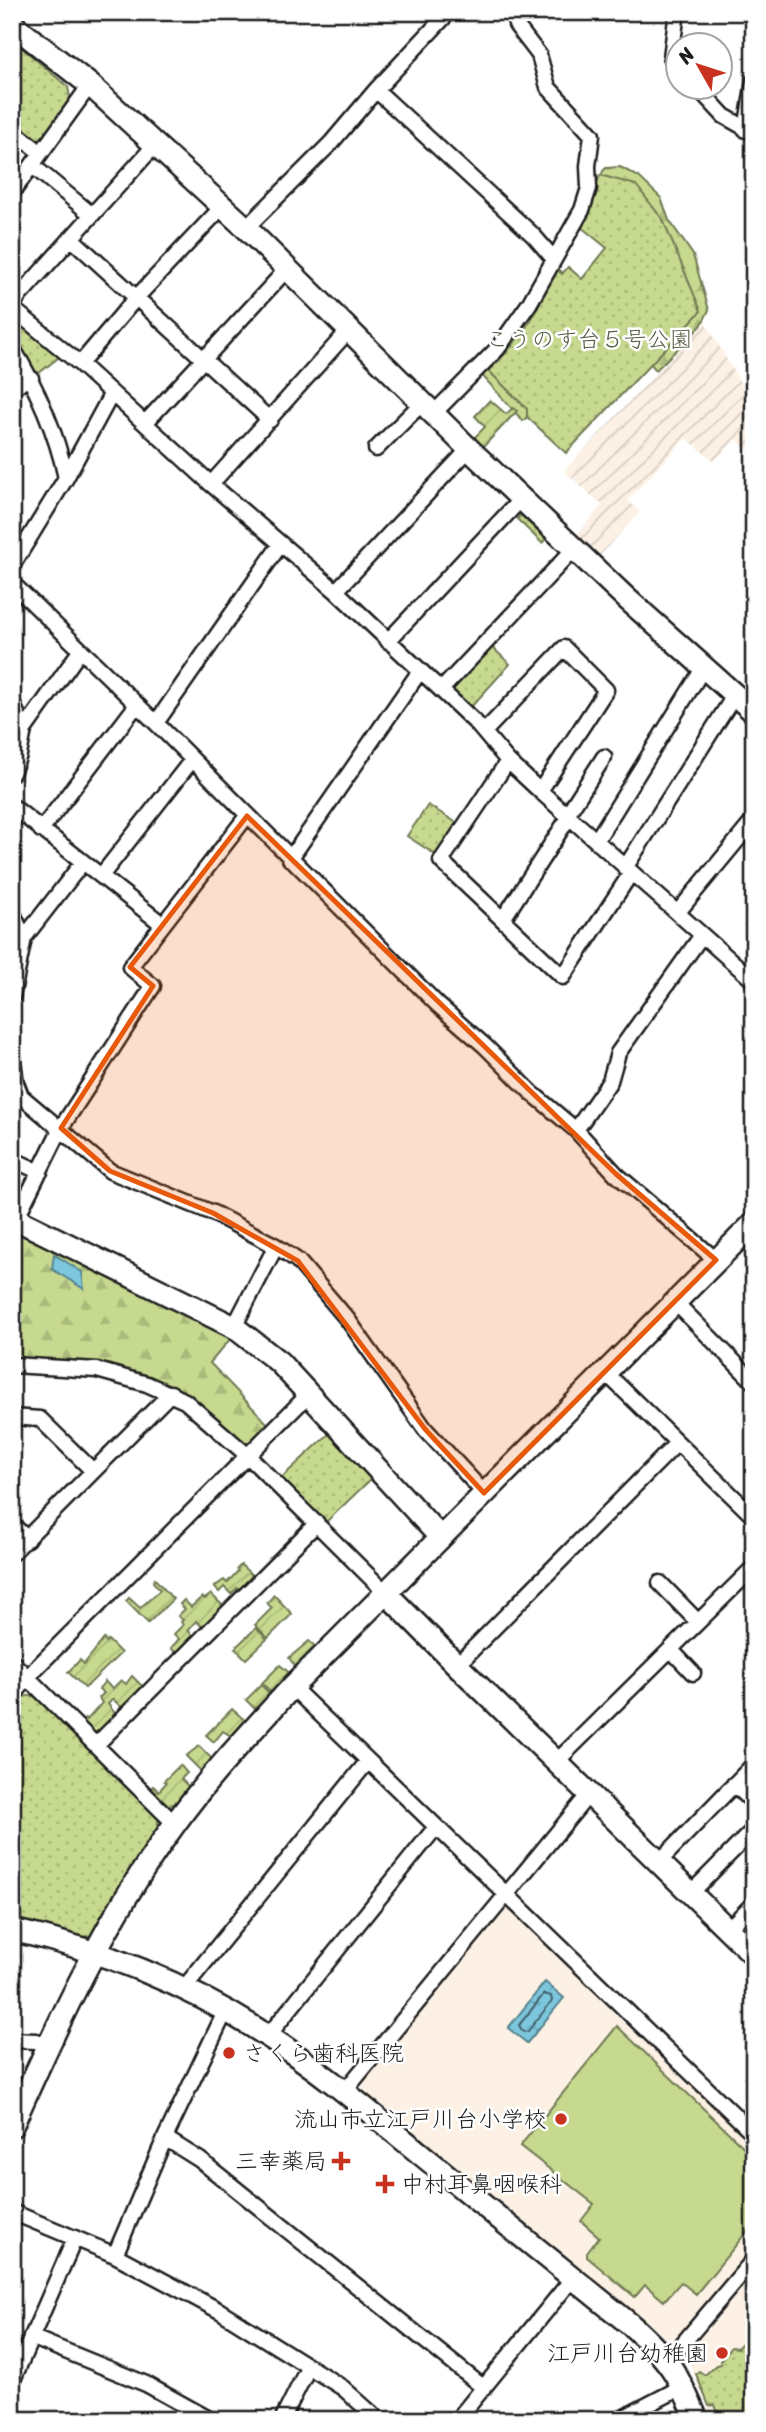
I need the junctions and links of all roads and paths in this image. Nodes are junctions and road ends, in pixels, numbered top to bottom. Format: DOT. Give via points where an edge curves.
graph roads {
  1 [pos="449,12"];
  2 [pos="516,12"];
  3 [pos="677,12"];
  4 [pos="12,24"];
  5 [pos="674,32"];
  6 [pos="754,81"];
  7 [pos="90,85"];
  8 [pos="376,90"];
  9 [pos="711,102"];
  10 [pos="12,130"];
  11 [pos="750,132"];
  12 [pos="155,145"];
  13 [pos="37,159"];
  14 [pos="12,194"];
  15 [pos="222,207"];
  16 [pos="92,215"];
  17 [pos="246,228"];
  18 [pos="71,238"];
  19 [pos="553,258"];
  20 [pos="287,269"];
  21 [pos="135,299"];
  22 [pos="12,306"];
  23 [pos="349,330"];
  24 [pos="12,347"];
  25 [pos="203,359"];
  26 [pos="80,364"];
  27 [pos="31,378"];
  28 [pos="12,387"];
  29 [pos="112,393"];
  30 [pos="428,408"];
  31 [pos="270,420"];
  32 [pos="146,422"];
  33 [pos="376,449"];
  34 [pos="469,449"];
  35 [pos="66,478"];
  36 [pos="211,484"];
  37 [pos="522,498"];
  38 [pos="280,545"];
  39 [pos="574,549"];
  40 [pos="12,566"];
  41 [pos="12,583"];
  42 [pos="336,591"];
  43 [pos="388,641"];
  44 [pos="80,651"];
  45 [pos="704,667"];
  46 [pos="420,671"];
  47 [pos="442,690"];
  48 [pos="734,696"];
  49 [pos="12,702"];
  50 [pos="136,706"];
  51 [pos="754,712"];
  52 [pos="156,723"];
  53 [pos="24,730"];
  54 [pos="485,732"];
  55 [pos="604,757"];
  56 [pos="192,760"];
  57 [pos="509,761"];
  58 [pos="12,773"];
  59 [pos="540,791"];
  60 [pos="12,806"];
  61 [pos="247,816"];
  62 [pos="569,817"];
  63 [pos="754,820"];
  64 [pos="41,830"];
  65 [pos="596,841"];
  66 [pos="290,859"];
  67 [pos="83,862"];
  68 [pos="628,870"];
  69 [pos="100,876"];
  70 [pos="12,911"];
  71 [pos="678,912"];
  72 [pos="503,919"];
  73 [pos="162,924"];
  74 [pos="702,934"];
  75 [pos="24,938"];
  76 [pos="15,974"];
  77 [pos="754,981"];
  78 [pos="12,998"];
  79 [pos="12,1052"];
  80 [pos="61,1128"];
  81 [pos="576,1130"];
  82 [pos="12,1158"];
  83 [pos="40,1172"];
  84 [pos="14,1218"];
  85 [pos="754,1223"];
  86 [pos="276,1246"];
  87 [pos="716,1260"];
  88 [pos="674,1302"];
  89 [pos="234,1327"];
  90 [pos="12,1366"];
  91 [pos="605,1372"];
  92 [pos="751,1374"];
  93 [pos="171,1393"];
  94 [pos="309,1394"];
  95 [pos="12,1418"];
  96 [pos="677,1443"];
  97 [pos="247,1455"];
  98 [pos="93,1471"];
  99 [pos="484,1493"];
  100 [pos="754,1517"];
  101 [pos="317,1523"];
  102 [pos="12,1524"];
  103 [pos="440,1537"];
  104 [pos="27,1539"];
  105 [pos="12,1553"];
  106 [pos="754,1567"];
  107 [pos="660,1583"];
  108 [pos="386,1593"];
  109 [pos="698,1622"];
  110 [pos="671,1650"];
  111 [pos="12,1662"];
  112 [pos="457,1665"];
  113 [pos="693,1673"];
  114 [pos="28,1677"];
  115 [pos="292,1687"];
  116 [pos="12,1698"];
  117 [pos="96,1745"];
  118 [pos="368,1761"];
  119 [pos="556,1762"];
  120 [pos="754,1764"];
  121 [pos="734,1784"];
  122 [pos="589,1794"];
  123 [pos="754,1803"];
  124 [pos="175,1824"];
  125 [pos="436,1827"];
  126 [pos="754,1829"];
  127 [pos="658,1863"];
  128 [pos="506,1894"];
  129 [pos="690,1894"];
  130 [pos="754,1903"];
  131 [pos="12,1930"];
  132 [pos="727,1930"];
  133 [pos="94,1951"];
  134 [pos="754,1955"];
  135 [pos="184,1988"];
  136 [pos="226,2010"];
  137 [pos="268,2036"];
  138 [pos="12,2040"];
  139 [pos="48,2045"];
  140 [pos="344,2092"];
  141 [pos="12,2126"];
  142 [pos="754,2134"];
  143 [pos="165,2138"];
  144 [pos="12,2211"];
  145 [pos="75,2238"];
  146 [pos="115,2255"];
  147 [pos="753,2262"];
  148 [pos="573,2278"];
  149 [pos="31,2337"];
  150 [pos="668,2361"];
  151 [pos="309,2367"];
  152 [pos="12,2382"];
  153 [pos="684,2386"];
  154 [pos="484,2388"];
  155 [pos="211,2420"];
  156 [pos="282,2420"];
  157 [pos="379,2420"];
  158 [pos="457,2420"];
  159 [pos="619,2420"];
  160 [pos="697,2420"];
  1 -- 8 [label="street"];
  2 -- 19 [label="street" via="516,25 539,55 548,86 592,135 589,188 582,211"];
  3 -- 5 [label="street"];
  4 -- 7 [label="street"];
  6 -- 11 [label="street"];
  7 -- 12 [label="street"];
  7 -- 13 [label="street"];
  8 -- 17 [label="street"];
  8 -- 19 [label="street"];
  9 -- 11 [label="street"];
  10 -- 13 [label="street"];
  12 -- 15 [label="street"];
  12 -- 16 [label="street"];
  13 -- 14 [label="street"];
  13 -- 16 [label="street"];
  15 -- 17 [label="street"];
  15 -- 21 [label="street"];
  16 -- 18 [label="street"];
  17 -- 20 [label="street"];
  18 -- 21 [label="street"];
  18 -- 22 [label="street"];
  19 -- 30 [label="street" via="529,304 498,348"];
  20 -- 23 [label="street"];
  20 -- 25 [label="street"];
  21 -- 25 [label="street"];
  21 -- 26 [label="street"];
  22 -- 26 [label="street"];
  23 -- 30 [label="street"];
  23 -- 31 [label="street"];
  24 -- 27 [label="street"];
  25 -- 31 [label="street"];
  25 -- 32 [label="street"];
  26 -- 29 [label="street"];
  27 -- 28 [label="street"];
  27 -- 35 [label="street"];
  29 -- 32 [label="street"];
  29 -- 35 [label="street"];
  30 -- 33 [label="street"];
  30 -- 34 [label="street"];
  31 -- 36 [label="street"];
  32 -- 36 [label="street"];
  34 -- 37 [label="street"];
  34 -- 42 [label="street"];
  35 -- 40 [label="street"];
  36 -- 38 [label="street"];
  37 -- 39 [label="street"];
  37 -- 43 [label="street"];
  38 -- 42 [label="street"];
  38 -- 52 [label="street"];
  39 -- 45 [label="street"];
  39 -- 47 [label="street"];
  41 -- 44 [label="street"];
  42 -- 43 [label="street"];
  43 -- 46 [label="street"];
  44 -- 50 [label="street"];
  44 -- 53 [label="street"];
  45 -- 48 [label="street"];
  45 -- 65 [label="street"];
  46 -- 47 [label="street"];
  46 -- 66 [label="street"];
  47 -- 54 [label="street"];
  48 -- 51 [label="street"];
  48 -- 68 [label="street"];
  49 -- 53 [label="street"];
  50 -- 52 [label="street"];
  50 -- 64 [label="street"];
  52 -- 56 [label="street"];
  53 -- 58 [label="street"];
  54 -- 57 [label="street"];
  54 -- 59 [label="street" via="564,648 606,690"];
  55 -- 62 [label="street"];
  56 -- 61 [label="street"];
  56 -- 69 [label="street"];
  57 -- 59 [label="street"];
  57 -- 72 [label="street" via="441,861"];
  59 -- 62 [label="street"];
  60 -- 64 [label="street"];
  61 -- 66 [label="street"];
  61 -- 73 [label="street"];
  62 -- 65 [label="street"];
  62 -- 72 [label="street"];
  63 -- 71 [label="street"];
  64 -- 67 [label="street"];
  65 -- 68 [label="street"];
  66 -- 81 [label="street" via="438,1005"];
  67 -- 69 [label="street"];
  67 -- 75 [label="street"];
  68 -- 71 [label="street"];
  68 -- 72 [label="street" via="563,977"];
  69 -- 73 [label="street"];
  70 -- 75 [label="street"];
  71 -- 74 [label="street"];
  73 -- 80 [label="street" via="130,967 153,986"];
  74 -- 77 [label="street"];
  74 -- 81 [label="street" via="618,1053 610,1081"];
  75 -- 76 [label="street"];
  76 -- 78 [label="street"];
  79 -- 80 [label="street" via="21,1096"];
  80 -- 83 [label="street"];
  80 -- 86 [label="street" via="110,1171 213,1213"];
  81 -- 87 [label="street" via="615,1174"];
  82 -- 83 [label="street"];
  83 -- 84 [label="street"];
  84 -- 89 [label="street"];
  85 -- 87 [label="street"];
  86 -- 89 [label="street"];
  86 -- 99 [label="street" via="298,1261 348,1320 425,1429"];
  87 -- 88 [label="street"];
  88 -- 91 [label="street"];
  88 -- 92 [label="street"];
  89 -- 94 [label="street" via="279,1362"];
  90 -- 93 [label="street" via="96,1370"];
  91 -- 96 [label="street"];
  91 -- 99 [label="street"];
  93 -- 97 [label="street" via="198,1410"];
  93 -- 98 [label="street"];
  94 -- 97 [label="street"];
  94 -- 103 [label="street"];
  95 -- 98 [label="street" via="40,1419"];
  96 -- 100 [label="street"];
  96 -- 112 [label="street"];
  97 -- 101 [label="street"];
  97 -- 114 [label="street"];
  98 -- 104 [label="street"];
  99 -- 103 [label="street"];
  101 -- 108 [label="street"];
  101 -- 117 [label="street"];
  102 -- 104 [label="street"];
  103 -- 108 [label="street"];
  104 -- 105 [label="street"];
  106 -- 109 [label="street"];
  107 -- 109 [label="street"];
  108 -- 112 [label="street"];
  108 -- 115 [label="street"];
  109 -- 110 [label="street"];
  110 -- 113 [label="street"];
  110 -- 119 [label="street"];
  111 -- 114 [label="street"];
  112 -- 119 [label="street"];
  114 -- 116 [label="street"];
  114 -- 117 [label="street"];
  115 -- 118 [label="street"];
  115 -- 124 [label="street"];
  117 -- 124 [label="street"];
  118 -- 125 [label="street"];
  118 -- 135 [label="street"];
  119 -- 122 [label="street"];
  120 -- 121 [label="street"];
  121 -- 123 [label="street"];
  121 -- 127 [label="street"];
  122 -- 127 [label="street"];
  122 -- 128 [label="street"];
  124 -- 133 [label="street"];
  125 -- 128 [label="street"];
  125 -- 137 [label="street"];
  126 -- 129 [label="street"];
  127 -- 129 [label="street"];
  128 -- 140 [label="street"];
  128 -- 142 [label="street"];
  129 -- 132 [label="street"];
  130 -- 132 [label="street"];
  131 -- 133 [label="street"];
  132 -- 134 [label="street"];
  133 -- 135 [label="street"];
  133 -- 139 [label="street"];
  135 -- 136 [label="street"];
  136 -- 137 [label="street"];
  136 -- 143 [label="street"];
  137 -- 140 [label="street"];
  138 -- 139 [label="street"];
  139 -- 141 [label="street"];
  140 -- 148 [label="street"];
  143 -- 146 [label="street"];
  143 -- 154 [label="street" via="200,2160"];
  144 -- 145 [label="street"];
  145 -- 146 [label="street"];
  145 -- 149 [label="street"];
  146 -- 151 [label="street" via="220,2311"];
  147 -- 150 [label="street"];
  148 -- 150 [label="street"];
  148 -- 154 [label="street"];
  149 -- 152 [label="street"];
  149 -- 155 [label="street" via="146,2384"];
  150 -- 153 [label="street"];
  151 -- 156 [label="street"];
  151 -- 157 [label="street" via="343,2388"];
  153 -- 159 [label="street"];
  153 -- 160 [label="street"];
  154 -- 158 [label="street"];
}
